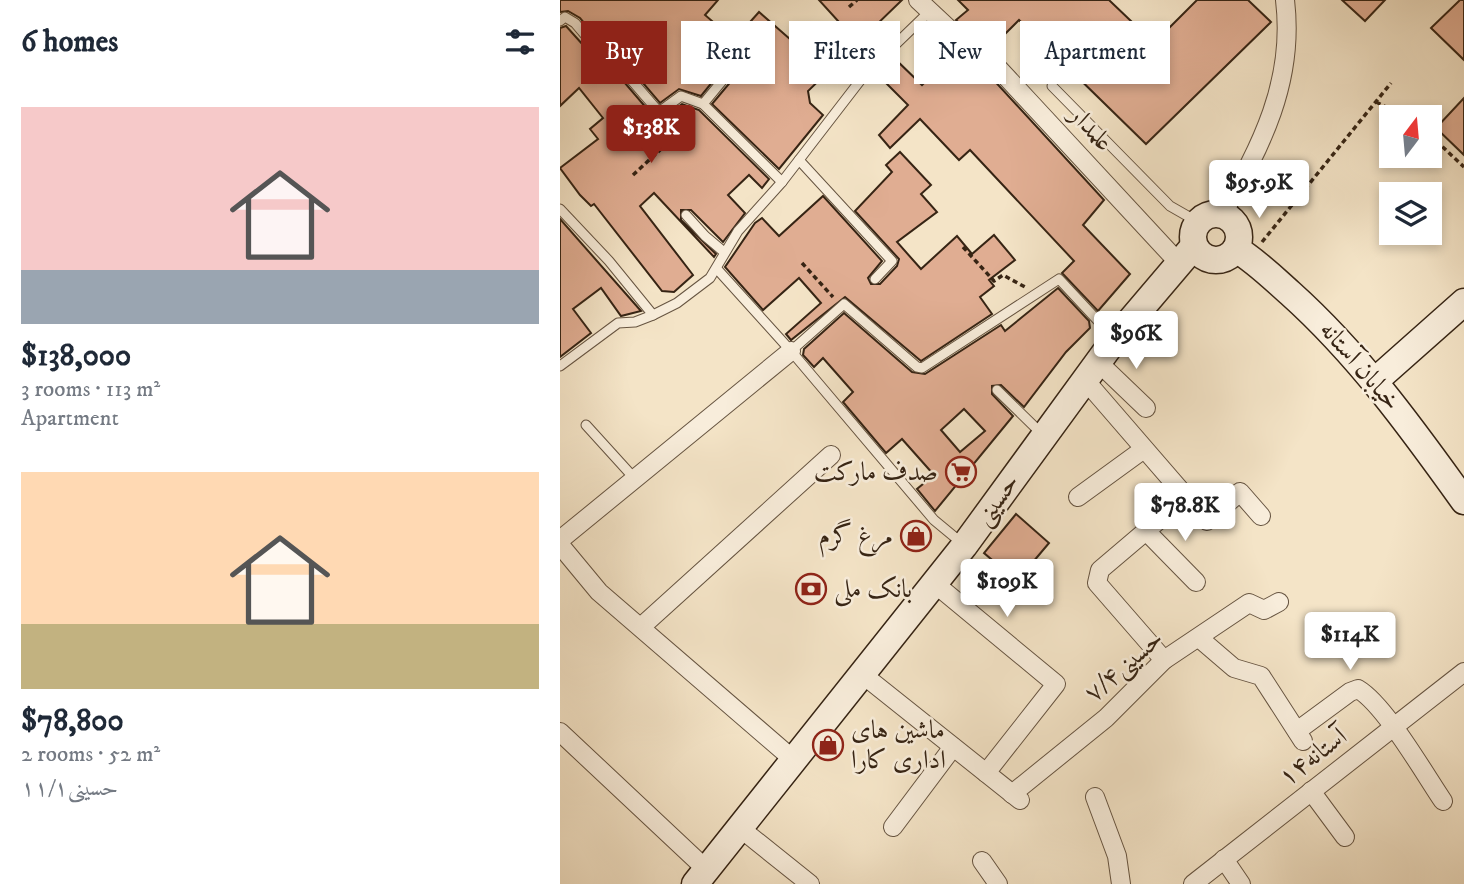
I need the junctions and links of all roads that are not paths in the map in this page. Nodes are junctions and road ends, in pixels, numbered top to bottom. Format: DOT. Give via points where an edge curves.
graph roads {
  1 [pos="1285,0"];
  2 [pos="923,6"];
  3 [pos="560,21"];
  4 [pos="720,84"];
  5 [pos="1052,86"];
  6 [pos="703,104"];
  7 [pos="799,160"];
  8 [pos="782,182"];
  9 [pos="560,209"];
  10 [pos="686,215"];
  11 [pos="1198,236"];
  12 [pos="724,252"];
  13 [pos="1243,253"];
  14 [pos="717,270"];
  15 [pos="875,279"];
  16 [pos="1464,302"];
  17 [pos="653,315"];
  18 [pos="1115,339"];
  19 [pos="791,351"];
  20 [pos="561,361"];
  21 [pos="1091,371"];
  22 [pos="1375,381"];
  23 [pos="997,390"];
  24 [pos="1146,408"];
  25 [pos="586,425"];
  26 [pos="1044,436"];
  27 [pos="1144,449"];
  28 [pos="831,455"];
  29 [pos="635,479"];
  30 [pos="1078,497"];
  31 [pos="1186,497"];
  32 [pos="1464,501"];
  33 [pos="1261,516"];
  34 [pos="1146,531"];
  35 [pos="560,543"];
  36 [pos="964,545"];
  37 [pos="1196,582"];
  38 [pos="934,583"];
  39 [pos="1279,602"];
  40 [pos="641,626"];
  41 [pos="1199,638"];
  42 [pos="1164,660"];
  43 [pos="1464,672"];
  44 [pos="862,674"];
  45 [pos="1393,729"];
  46 [pos="560,732"];
  47 [pos="953,747"];
  48 [pos="794,761"];
  49 [pos="986,773"];
  50 [pos="1311,791"];
  51 [pos="1095,797"];
  52 [pos="1443,800"];
  53 [pos="893,827"];
  54 [pos="740,828"];
  55 [pos="1345,837"];
  56 [pos="1224,859"];
  57 [pos="982,861"];
  58 [pos="701,877"];
  59 [pos="810,884"];
  60 [pos="998,884"];
  61 [pos="1121,884"];
  62 [pos="1193,884"];
  63 [pos="1241,884"];
  1 -- 11 [label="street" via="1288,27 1276,104 1261,146"];
  2 -- 7 [label="lane"];
  2 -- 11 [label="street, علمدار"];
  3 -- 6 [label="lane" via="565,17 575,23 659,112 681,96"];
  4 -- 6 [label="lane"];
  5 -- 11 [label="lane"];
  6 -- 8 [label="lane"];
  7 -- 8 [label="lane"];
  7 -- 15 [label="lane" via="892,261"];
  8 -- 12 [label="lane"];
  9 -- 17 [label="lane"];
  10 -- 12 [label="lane"];
  11 -- 13 [label="street" via="1211,260"];
  11 -- 13 [label="street" via="1236,225"];
  11 -- 18 [label="street, حسینی"];
  12 -- 14 [label="lane"];
  13 -- 22 [label="street, خیابان آستانه" via="1315,316"];
  14 -- 17 [label="lane" via="677,303"];
  14 -- 19 [label="lane"];
  16 -- 22 [label="street"];
  17 -- 20 [label="lane" via="618,323"];
  18 -- 19 [label="lane" via="1059,279 922,368 843,305"];
  18 -- 21 [label="street, حسینی"];
  19 -- 29 [label="street"];
  19 -- 36 [label="lane" via="934,520"];
  21 -- 24 [label="street"];
  21 -- 26 [label="street, حسینی"];
  21 -- 27 [label="street"];
  22 -- 32 [label="street, خیابان آستانه"];
  23 -- 26 [label="lane"];
  25 -- 29 [label="lane"];
  26 -- 36 [label="street, حسینی"];
  27 -- 30 [label="street"];
  27 -- 31 [label="street"];
  28 -- 40 [label="street"];
  29 -- 35 [label="street"];
  31 -- 33 [label="street" via="1207,521 1240,492"];
  31 -- 34 [label="street"];
  34 -- 37 [label="street"];
  34 -- 42 [label="street" via="1100,570 1097,583"];
  35 -- 40 [label="street" via="599,592"];
  36 -- 38 [label="street, حسینی"];
  38 -- 44 [label="street, حسینی"];
  38 -- 49 [label="street" via="1056,684"];
  39 -- 41 [label="street, حسینی۷/۴" via="1264,610 1249,603"];
  40 -- 48 [label="street"];
  41 -- 42 [label="street, حسینی۷/۴"];
  41 -- 45 [label="street" via="1234,668 1261,676 1300,736 1358,689"];
  42 -- 49 [label="street, حسینی۷/۴" via="1016,797"];
  43 -- 45 [label="street, آستانه۱۴"];
  44 -- 47 [label="street"];
  44 -- 48 [label="street, حسینی"];
  45 -- 50 [label="street, آستانه۱۴"];
  45 -- 52 [label="street"];
  46 -- 58 [label="street"];
  47 -- 49 [label="street"];
  47 -- 53 [label="street"];
  48 -- 54 [label="street, حسینی"];
  50 -- 55 [label="street"];
  50 -- 56 [label="street, آستانه۱۴"];
  51 -- 61 [label="street" via="1117,856"];
  54 -- 58 [label="street, حسینی"];
  54 -- 59 [label="street"];
  56 -- 62 [label="street, آستانه۱۴"];
  56 -- 63 [label="street"];
  57 -- 60 [label="street"];
}
